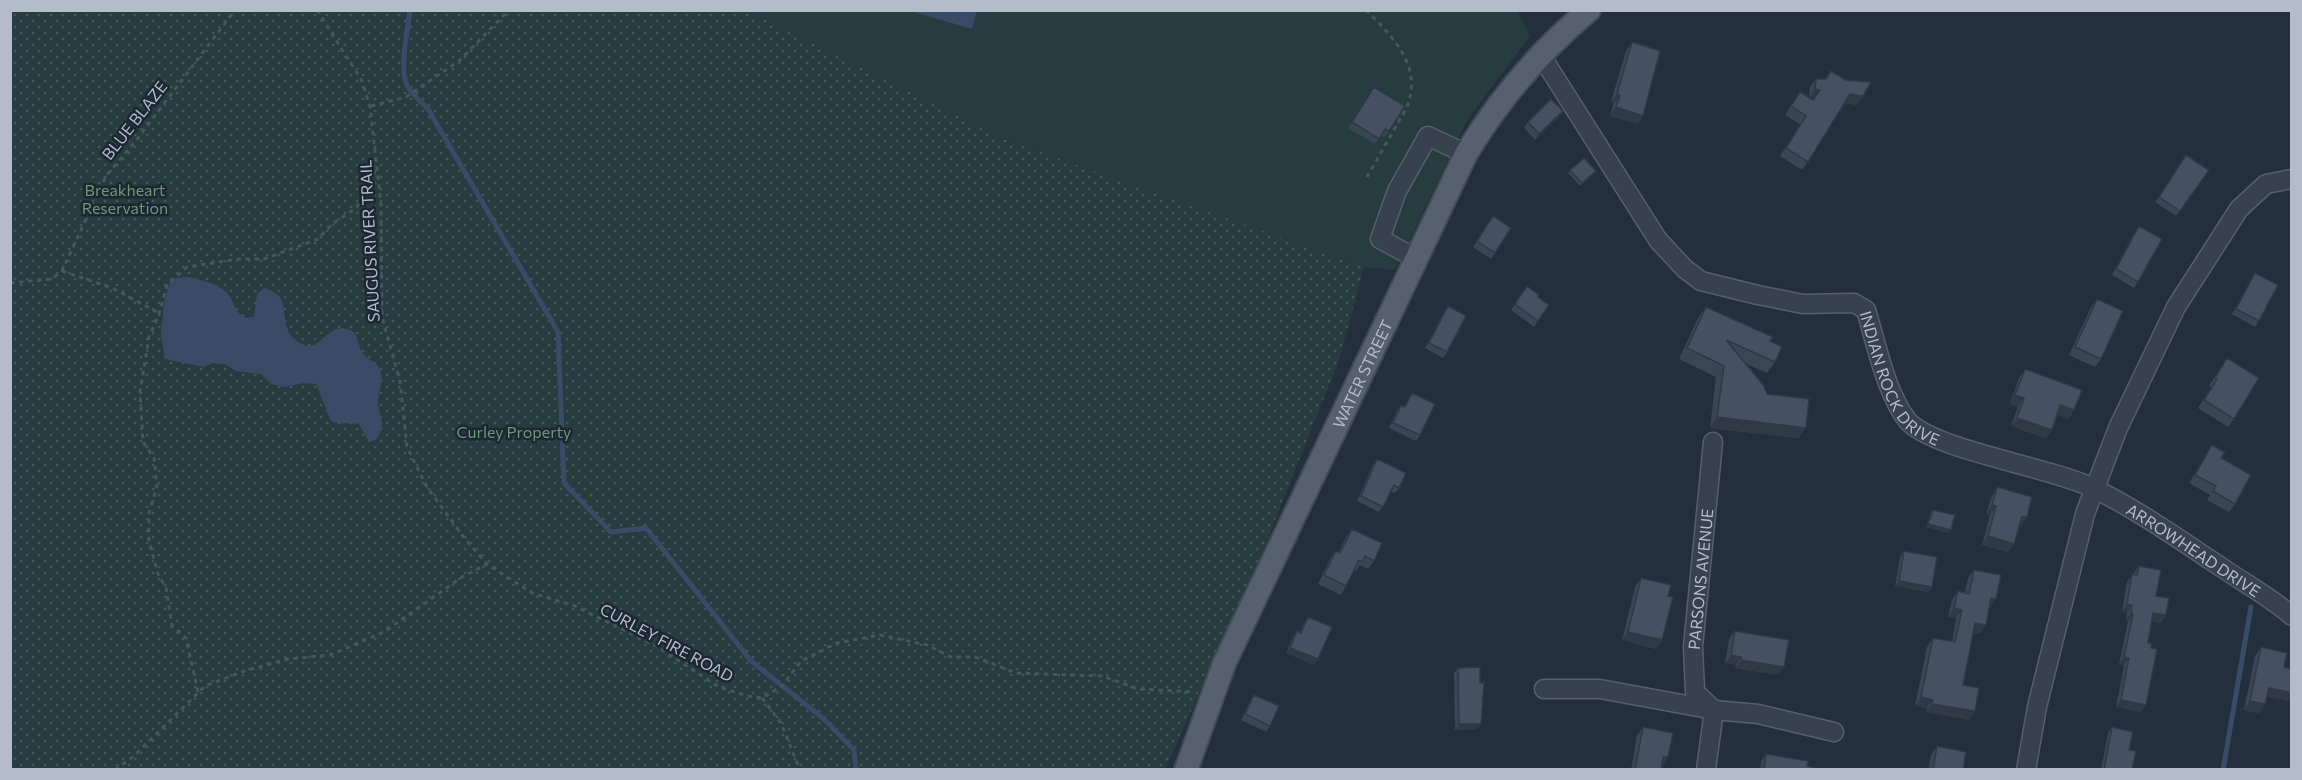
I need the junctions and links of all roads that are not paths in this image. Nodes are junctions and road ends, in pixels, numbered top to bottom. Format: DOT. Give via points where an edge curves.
graph roads {
  1 [pos="1589,10"];
  2 [pos="1540,54"];
  3 [pos="1466,154"];
  4 [pos="2292,179"];
  5 [pos="1415,258"];
  6 [pos="1713,442"];
  7 [pos="2094,489"];
  8 [pos="2292,616"];
  9 [pos="1544,689"];
  10 [pos="1714,710"];
  11 [pos="1834,732"];
  12 [pos="1186,770"];
  13 [pos="1706,770"];
  14 [pos="2026,770"];
  1 -- 2 [label="main road, WATER STREET"];
  2 -- 3 [label="main road, WATER STREET"];
  2 -- 7 [label="street, INDIAN ROCK DRIVE" via="1658,240 1693,275 1701,281 1803,304 1854,303 1866,310 1896,402 1908,421 1926,434 2059,474"];
  3 -- 5 [label="main road, WATER STREET"];
  3 -- 5 [label="street" via="1428,136 1397,191 1380,239"];
  4 -- 7 [label="street" via="2266,184 2239,209 2182,297 2118,428"];
  5 -- 12 [label="main road, WATER STREET" via="1229,653"];
  6 -- 10 [label="street, PARSONS AVENUE" via="1693,647 1695,692"];
  7 -- 8 [label="street, ARROWHEAD DRIVE" via="2179,539"];
  7 -- 14 [label="street" via="2037,707"];
  9 -- 10 [label="street" via="1600,689"];
  10 -- 11 [label="street" via="1758,714"];
  10 -- 13 [label="street"];
}
